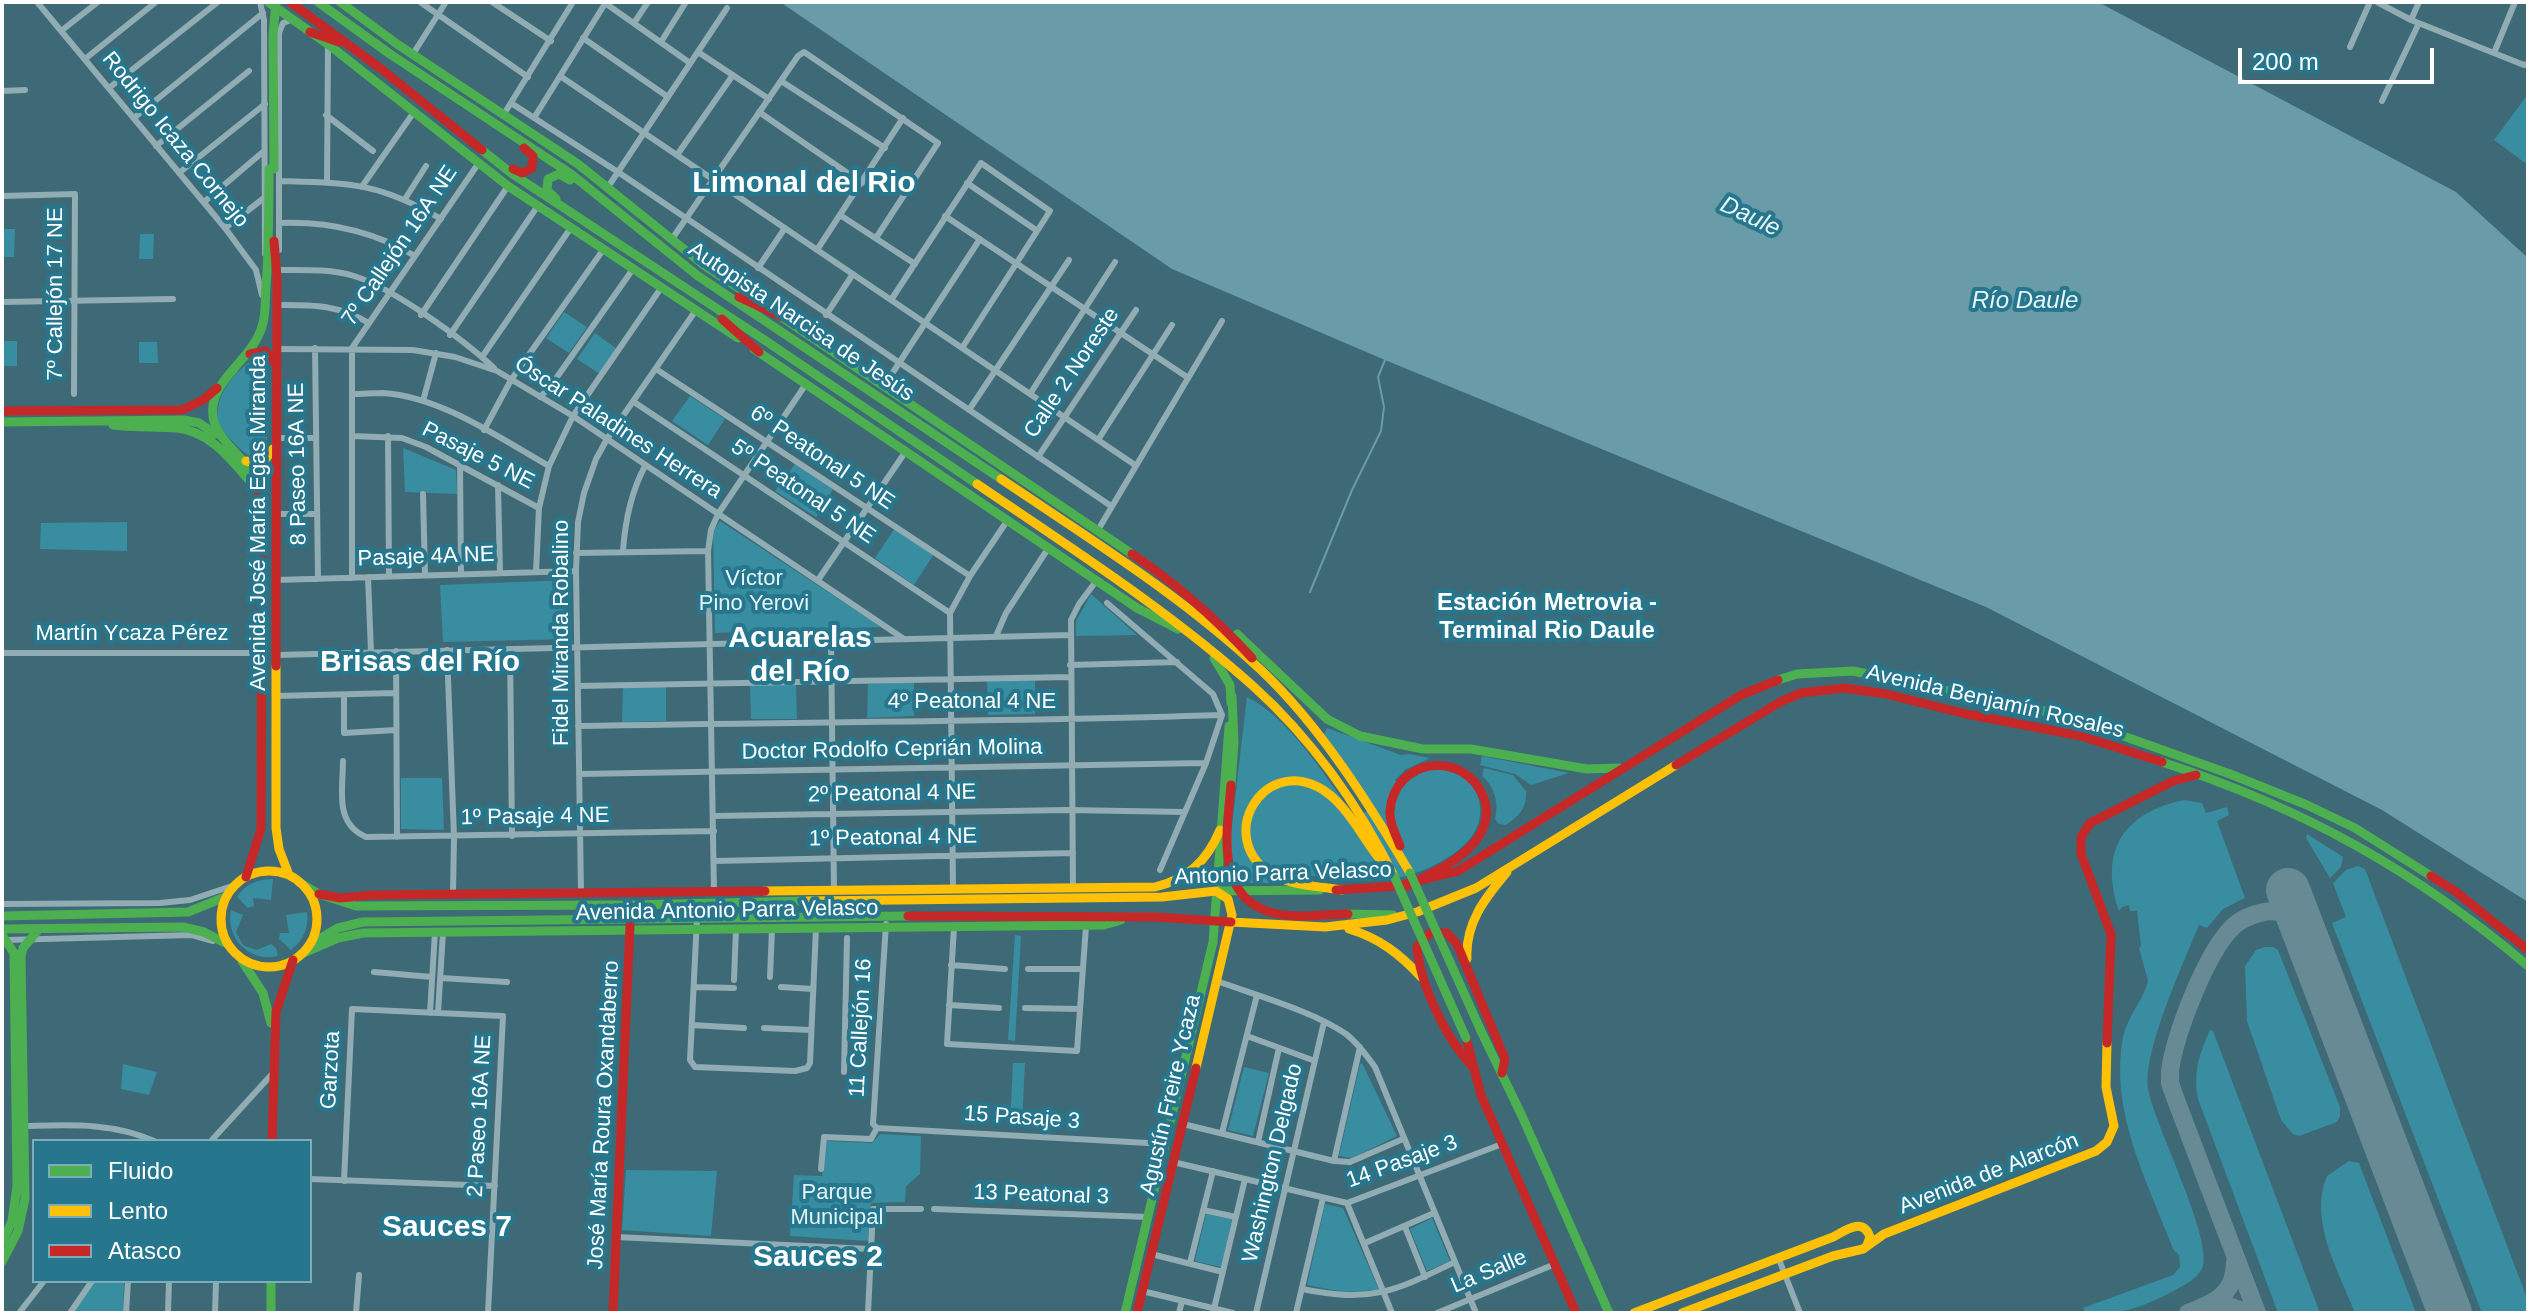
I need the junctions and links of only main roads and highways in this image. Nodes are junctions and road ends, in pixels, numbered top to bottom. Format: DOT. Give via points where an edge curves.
graph roads {
  1 [pos="272,2"];
  2 [pos="290,2"];
  3 [pos="318,2"];
  4 [pos="340,2"];
  5 [pos="346,2"];
  6 [pos="362,19"];
  7 [pos="310,32"];
  8 [pos="350,46"];
  9 [pos="493,122"];
  10 [pos="476,145"];
  11 [pos="272,169"];
  12 [pos="607,203"];
  13 [pos="591,227"];
  14 [pos="704,280"];
  15 [pos="695,294"];
  16 [pos="782,317"];
  17 [pos="759,352"];
  18 [pos="247,356"];
  19 [pos="277,367"];
  20 [pos="222,383"];
  21 [pos="2,411"];
  22 [pos="2,422"];
  23 [pos="98,422"];
  24 [pos="276,439"];
  25 [pos="222,440"];
  26 [pos="243,460"];
  27 [pos="258,489"];
  28 [pos="1211,614"];
  29 [pos="1190,636"];
  30 [pos="1201,645"];
  31 [pos="1263,672"];
  32 [pos="1232,696"];
  33 [pos="1629,765"];
  34 [pos="2199,775"];
  35 [pos="1220,830"];
  36 [pos="1513,866"];
  37 [pos="1410,873"];
  38 [pos="289,875"];
  39 [pos="1394,876"];
  40 [pos="246,877"];
  41 [pos="299,882"];
  42 [pos="1407,886"];
  43 [pos="1125,887"];
  44 [pos="1342,890"];
  45 [pos="1216,891"];
  46 [pos="319,894"];
  47 [pos="630,894"];
  48 [pos="790,896"];
  49 [pos="225,897"];
  50 [pos="1162,897"];
  51 [pos="103,903"];
  52 [pos="629,905"];
  53 [pos="113,914"];
  54 [pos="1407,915"];
  55 [pos="2,916"];
  56 [pos="1156,917"];
  57 [pos="567,919"];
  58 [pos="630,919"];
  59 [pos="1216,920"];
  60 [pos="1231,922"];
  61 [pos="585,925"];
  62 [pos="1328,926"];
  63 [pos="39,929"];
  64 [pos="630,930"];
  65 [pos="565,931"];
  66 [pos="3,936"];
  67 [pos="309,945"];
  68 [pos="2528,950"];
  69 [pos="233,951"];
  70 [pos="297,957"];
  71 [pos="2528,966"];
  72 [pos="1469,969"];
  73 [pos="1430,991"];
  74 [pos="274,1042"];
  75 [pos="1474,1068"];
  76 [pos="1502,1073"];
  77 [pos="20,1126"];
  78 [pos="272,1139"];
  79 [pos="30,1170"];
  80 [pos="1850,1228"];
  81 [pos="2,1243"];
  82 [pos="1862,1248"];
  83 [pos="2,1262"];
  84 [pos="1588,1265"];
  85 [pos="271,1283"];
  86 [pos="1659,1308"];
  87 [pos="271,1313"];
  88 [pos="613,1313"];
  89 [pos="1125,1313"];
  90 [pos="1137,1313"];
  91 [pos="1576,1313"];
  92 [pos="1609,1313"];
  93 [pos="1616,1313"];
  94 [pos="1634,1313"];
  95 [pos="1682,1313"];
  1 -- 7 [label="main road, Autopista Narcisa de Jesús"];
  1 -- 11 [label="main road, bridge"];
  2 -- 8 [label="main road, Autopista Narcisa de Jesús"];
  3 -- 9 [label="main road, Autopista Narcisa de Jesús"];
  4 -- 6 [label="main road, Autopista Narcisa de Jesús"];
  5 -- 6 [label="main road"];
  6 -- 16 [label="main road, Autopista Narcisa de Jesús" via="578,164 705,266"];
  7 -- 8 [label="main road"];
  7 -- 17 [label="main road, Autopista Narcisa de Jesús" via="537,207"];
  8 -- 10 [label="main road, Autopista Narcisa de Jesús"];
  9 -- 10 [label="main road" via="531,153 532,168 518,172"];
  9 -- 12 [label="main road, Autopista Narcisa de Jesús"];
  10 -- 13 [label="main road, Autopista Narcisa de Jesús"];
  11 -- 18 [label="main road, Avenida José María Egas Miranda" via="265,312 258,340"];
  11 -- 19 [label="main road, Avenida José María Egas Miranda" via="279,273"];
  12 -- 13 [label="main road" via="563,175 548,179 548,193"];
  12 -- 14 [label="main road, Autopista Narcisa de Jesús"];
  13 -- 15 [label="main road, Autopista Narcisa de Jesús"];
  14 -- 16 [label="main road"];
  14 -- 31 [label="main road, Autopista Narcisa de Jesús" via="1113,555"];
  15 -- 17 [label="main road"];
  15 -- 29 [label="main road, Autopista Narcisa de Jesús" via="1104,569"];
  16 -- 28 [label="main road, Autopista Narcisa de Jesús" via="1162,574"];
  17 -- 29 [label="main road, Autopista Narcisa de Jesús" via="1145,613"];
  18 -- 19 [label="main road" via="265,351"];
  18 -- 20 [label="main road, Avenida José María Egas Miranda"];
  19 -- 24 [label="main road, Avenida José María Egas Miranda"];
  20 -- 21 [label="main road" via="182,410"];
  20 -- 25 [label="main road, Avenida José María Egas Miranda" via="213,405 213,425"];
  22 -- 23 [label="main road"];
  23 -- 25 [label="main road" via="193,421"];
  23 -- 27 [label="main road" via="195,432"];
  24 -- 26 [label="main road" via="262,464"];
  24 -- 38 [label="main road, Avenida José María Egas Miranda" via="276,828"];
  25 -- 26 [label="main road, Avenida José María Egas Miranda"];
  26 -- 27 [label="main road, Avenida José María Egas Miranda"];
  27 -- 40 [label="main road, Avenida José María Egas Miranda" via="261,829"];
  28 -- 31 [label="main road, Autopista Narcisa de Jesús"];
  28 -- 33 [label="main road" via="1327,719 1360,736 1587,769"];
  29 -- 30 [label="main road, Autopista Narcisa de Jesús"];
  30 -- 32 [label="main road" via="1226,675"];
  30 -- 39 [label="main road, Autopista Narcisa de Jesús" via="1278,711 1343,789"];
  31 -- 37 [label="main road, Autopista Narcisa de Jesús" via="1354,784"];
  32 -- 35 [label="main road, Agustín Freire Ycaza"];
  32 -- 54 [label="main road, bridge" via="1226,861 1240,893 1271,913"];
  33 -- 42 [label="main road, Avenida Benjamín Rosales" via="1477,861"];
  33 -- 68 [label="main road, Avenida Benjamín Rosales" via="1741,695 1782,678 1853,671 1908,681 2067,716 2307,805 2406,858"];
  34 -- 36 [label="main road, Avenida Benjamín Rosales" via="2083,737 1869,689 1824,689 1780,702"];
  34 -- 71 [label="main road, Avenida Benjamín Rosales" via="2351,839 2449,900"];
  34 -- 82 [label="main road, Avenida de Alarcón" via="2173,781 2095,820 2081,838 2081,854 2111,934 2106,1087 2114,1126 2107,1142"];
  35 -- 43 [label="main road" via="1204,862 1183,879 1155,887"];
  35 -- 45 [label="main road, Agustín Freire Ycaza"];
  36 -- 54 [label="main road, Avenida Benjamín Rosales" via="1450,901"];
  36 -- 72 [label="main road" via="1472,920 1466,942"];
  37 -- 42 [label="main road" via="1390,813 1393,796 1412,771 1429,764 1453,765 1480,787 1487,809 1482,832 1466,852"];
  37 -- 76 [label="main road, Autopista Narcisa de Jesús, bridge"];
  38 -- 40 [label="main road" via="264,871"];
  38 -- 41 [label="main road"];
  39 -- 44 [label="main road" via="1324,792 1295,781 1265,790 1245,821 1245,838 1255,860 1275,875"];
  39 -- 75 [label="main road, Autopista Narcisa de Jesús, bridge" via="1466,1038"];
  40 -- 49 [label="main road"];
  41 -- 46 [label="main road, Avenida Antonio Parra Velasco"];
  41 -- 67 [label="main road" via="314,901"];
  42 -- 44 [label="main road, Antonio Parra Velasco"];
  43 -- 48 [label="main road, Avenida Antonio Parra Velasco" via="834,890"];
  43 -- 50 [label="main road"];
  44 -- 45 [label="main road, Antonio Parra Velasco"];
  45 -- 50 [label="main road, Antonio Parra Velasco"];
  45 -- 59 [label="main road, Agustín Freire Ycaza"];
  45 -- 60 [label="main road, Agustín Freire Ycaza" via="1230,902"];
  46 -- 47 [label="main road, Avenida Antonio Parra Velasco"];
  46 -- 52 [label="main road, Avenida Antonio Parra Velasco" via="356,906"];
  47 -- 48 [label="main road, Avenida Antonio Parra Velasco"];
  47 -- 52 [label="main road"];
  48 -- 50 [label="main road, Avenida Antonio Parra Velasco"];
  48 -- 52 [label="main road, Avenida Antonio Parra Velasco"];
  49 -- 53 [label="main road" via="188,912"];
  49 -- 69 [label="main road" via="221,930"];
  51 -- 53 [label="main road"];
  53 -- 55 [label="main road"];
  54 -- 62 [label="main road, Antonio Parra Velasco" via="1370,925"];
  56 -- 58 [label="main road, Avenida Antonio Parra Velasco"];
  56 -- 59 [label="main road, Avenida Antonio Parra Velasco"];
  56 -- 64 [label="main road, Avenida Antonio Parra Velasco" via="1086,926"];
  57 -- 61 [label="main road, Avenida Antonio Parra Velasco"];
  57 -- 65 [label="main road"];
  57 -- 67 [label="main road, Avenida Antonio Parra Velasco" via="363,922 338,928"];
  58 -- 61 [label="main road, Avenida Antonio Parra Velasco"];
  58 -- 64 [label="main road, José María Roura Oxandaberro"];
  59 -- 60 [label="main road, Avenida Antonio Parra Velasco"];
  59 -- 89 [label="main road, Agustín Freire Ycaza"];
  60 -- 62 [label="main road, Antonio Parra Velasco"];
  60 -- 90 [label="main road, Agustín Freire Ycaza"];
  61 -- 64 [label="main road, Avenida Antonio Parra Velasco"];
  61 -- 65 [label="main road, Avenida Antonio Parra Velasco"];
  62 -- 73 [label="main road" via="1377,939 1406,961"];
  63 -- 66 [label="main road"];
  63 -- 69 [label="main road" via="183,927 204,932"];
  63 -- 77 [label="main road" via="21,956"];
  64 -- 88 [label="main road, José María Roura Oxandaberro"];
  65 -- 70 [label="main road, Avenida Antonio Parra Velasco" via="363,933"];
  66 -- 77 [label="main road" via="14,953"];
  67 -- 70 [label="main road"];
  69 -- 70 [label="main road" via="266,967"];
  69 -- 74 [label="main road" via="263,993"];
  70 -- 74 [label="main road" via="280,994"];
  72 -- 73 [label="main road" via="1451,937 1430,933 1417,954"];
  72 -- 76 [label="main road" via="1505,1059"];
  73 -- 75 [label="main road" via="1453,1041"];
  74 -- 78 [label="main road"];
  75 -- 91 [label="main road, Autopista Narcisa de Jesús"];
  76 -- 84 [label="main road"];
  77 -- 79 [label="main road"];
  77 -- 81 [label="main road" via="15,1206"];
  79 -- 83 [label="main road" via="22,1219"];
  80 -- 82 [label="main road" via="1847,1242 1851,1248"];
  80 -- 82 [label="main road" via="1865,1228 1870,1239"];
  80 -- 86 [label="main road"];
  82 -- 95 [label="main road, Avenida de Alarcón"];
  84 -- 92 [label="main road"];
  84 -- 93 [label="main road"];
  85 -- 87 [label="main road"];
  86 -- 94 [label="main road"];
}
